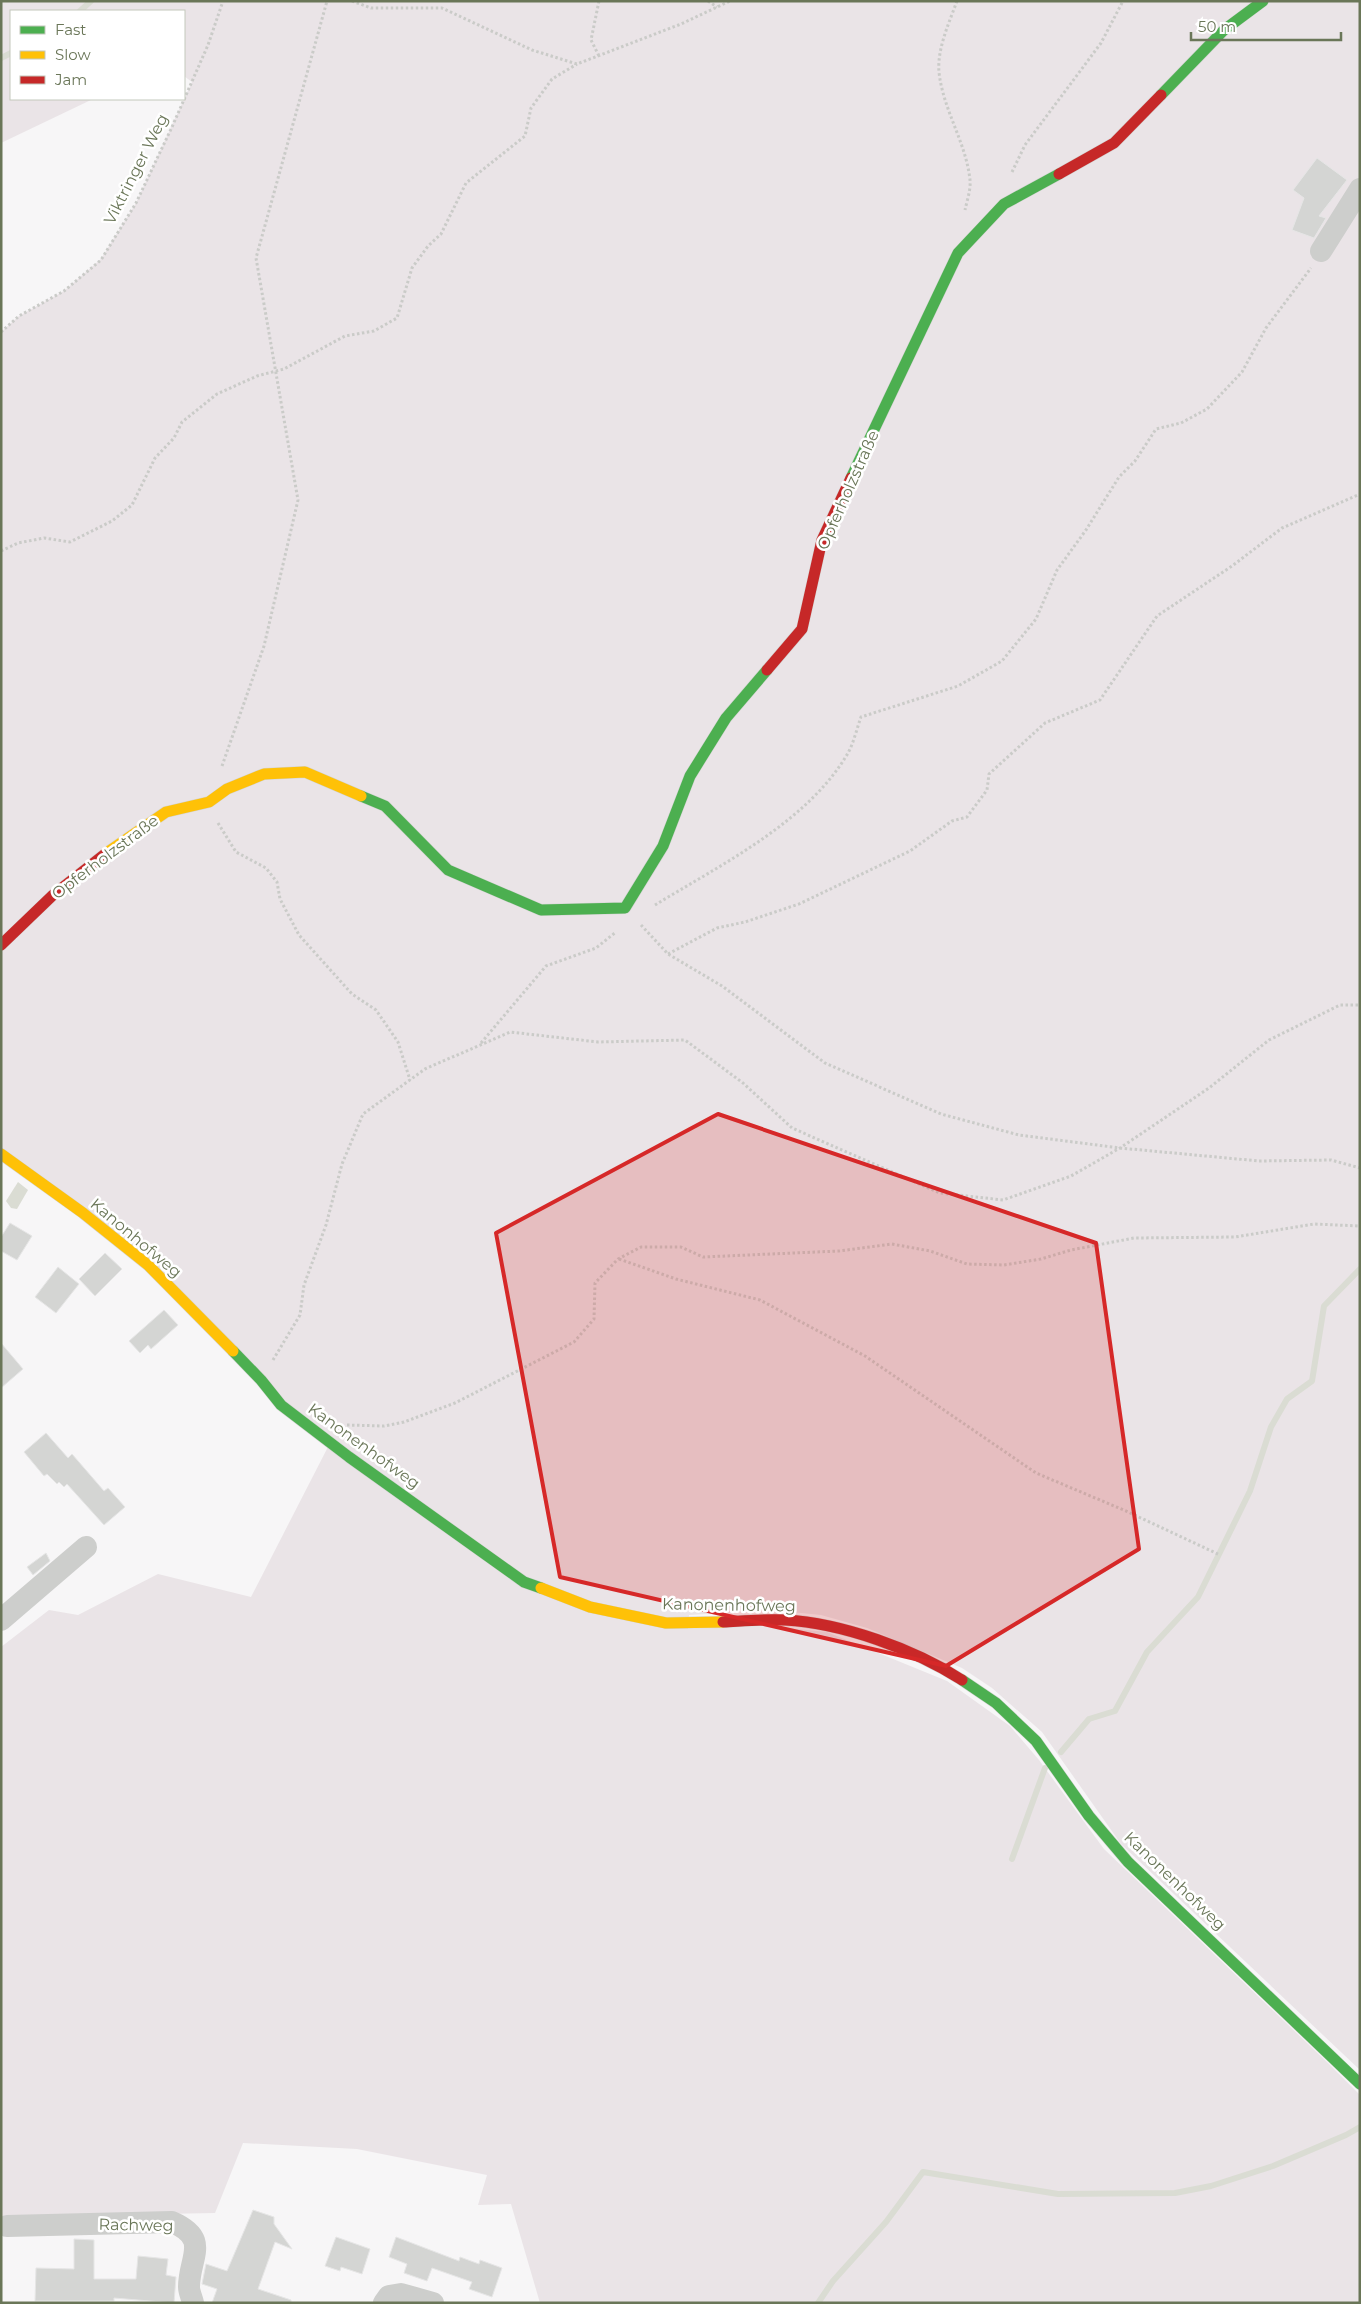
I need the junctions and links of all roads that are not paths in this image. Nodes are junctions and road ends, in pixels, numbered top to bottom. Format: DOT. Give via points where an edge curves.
graph roads {
  1 [pos="1263,1"];
  2 [pos="1360,189"];
  3 [pos="1322,251"];
  4 [pos="1,945"];
  5 [pos="1,1154"];
  6 [pos="261,1380"];
  7 [pos="86,1546"];
  8 [pos="1,1620"];
  9 [pos="1360,2084"];
  10 [pos="7,2226"];
  11 [pos="193,2303"];
  12 [pos="384,2303"];
  13 [pos="433,2303"];
  1 -- 4 [label="street, Opferholzstraße" via="1224,30 1114,143 1004,204 958,253 822,540 802,629 726,718 690,776 663,846 625,908 540,910 448,870 385,806 305,772 264,774 228,789 209,802 166,812 124,839 53,895"];
  2 -- 3 [label="street"];
  5 -- 6 [label="street, Kanonhofweg" via="148,1265"];
  6 -- 9 [label="street, Kanonenhofweg" via="281,1405 324,1439 524,1582 590,1607 666,1623 786,1620 831,1626 886,1644 944,1670 996,1703 1036,1741 1089,1816 1128,1862"];
  7 -- 8 [label="street"];
  10 -- 11 [label="street, Rachweg" via="172,2222 186,2228 194,2240 196,2252 189,2288"];
  12 -- 13 [label="street" via="389,2296 400,2294"];
}
